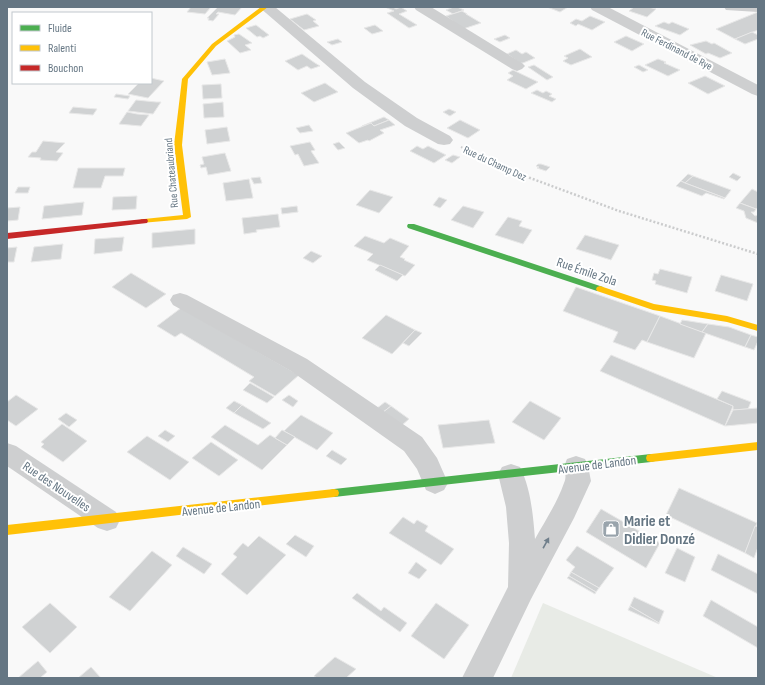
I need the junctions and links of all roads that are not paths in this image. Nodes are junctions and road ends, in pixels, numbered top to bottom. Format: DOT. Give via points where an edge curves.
graph roads {
  1 [pos="265,7"];
  2 [pos="421,7"];
  3 [pos="597,7"];
  4 [pos="731,7"];
  5 [pos="758,8"];
  6 [pos="517,66"];
  7 [pos="758,91"];
  8 [pos="444,140"];
  9 [pos="411,226"];
  10 [pos="7,236"];
  11 [pos="180,300"];
  12 [pos="758,328"];
  13 [pos="758,446"];
  14 [pos="7,453"];
  15 [pos="576,466"];
  16 [pos="511,474"];
  17 [pos="435,483"];
  18 [pos="107,520"];
  19 [pos="7,530"];
  20 [pos="521,590"];
  21 [pos="477,678"];
  1 -- 8 [label="street" via="359,85 411,122"];
  1 -- 10 [label="street, Rue Chateaubriand" via="214,45 185,79 178,145 187,217"];
  2 -- 6 [label="street"];
  3 -- 7 [label="street, Rue Ferdinand de Rye"];
  4 -- 5 [label="street"];
  9 -- 12 [label="street, Rue Émile Zola" via="653,307 727,319"];
  11 -- 17 [label="street" via="299,365 413,444 428,465"];
  13 -- 15 [label="street, Avenue de Landon"];
  14 -- 18 [label="street, Rue des Nouvelles"];
  15 -- 16 [label="street, Avenue de Landon"];
  20 -- 15 [label="street, one-way" via="578,481"];
  16 -- 17 [label="street, Avenue de Landon"];
  16 -- 20 [label="street" via="519,507 522,543"];
  17 -- 18 [label="street, Avenue de Landon"];
  18 -- 19 [label="street, Avenue de Landon"];
  20 -- 21 [label="street"];
}
